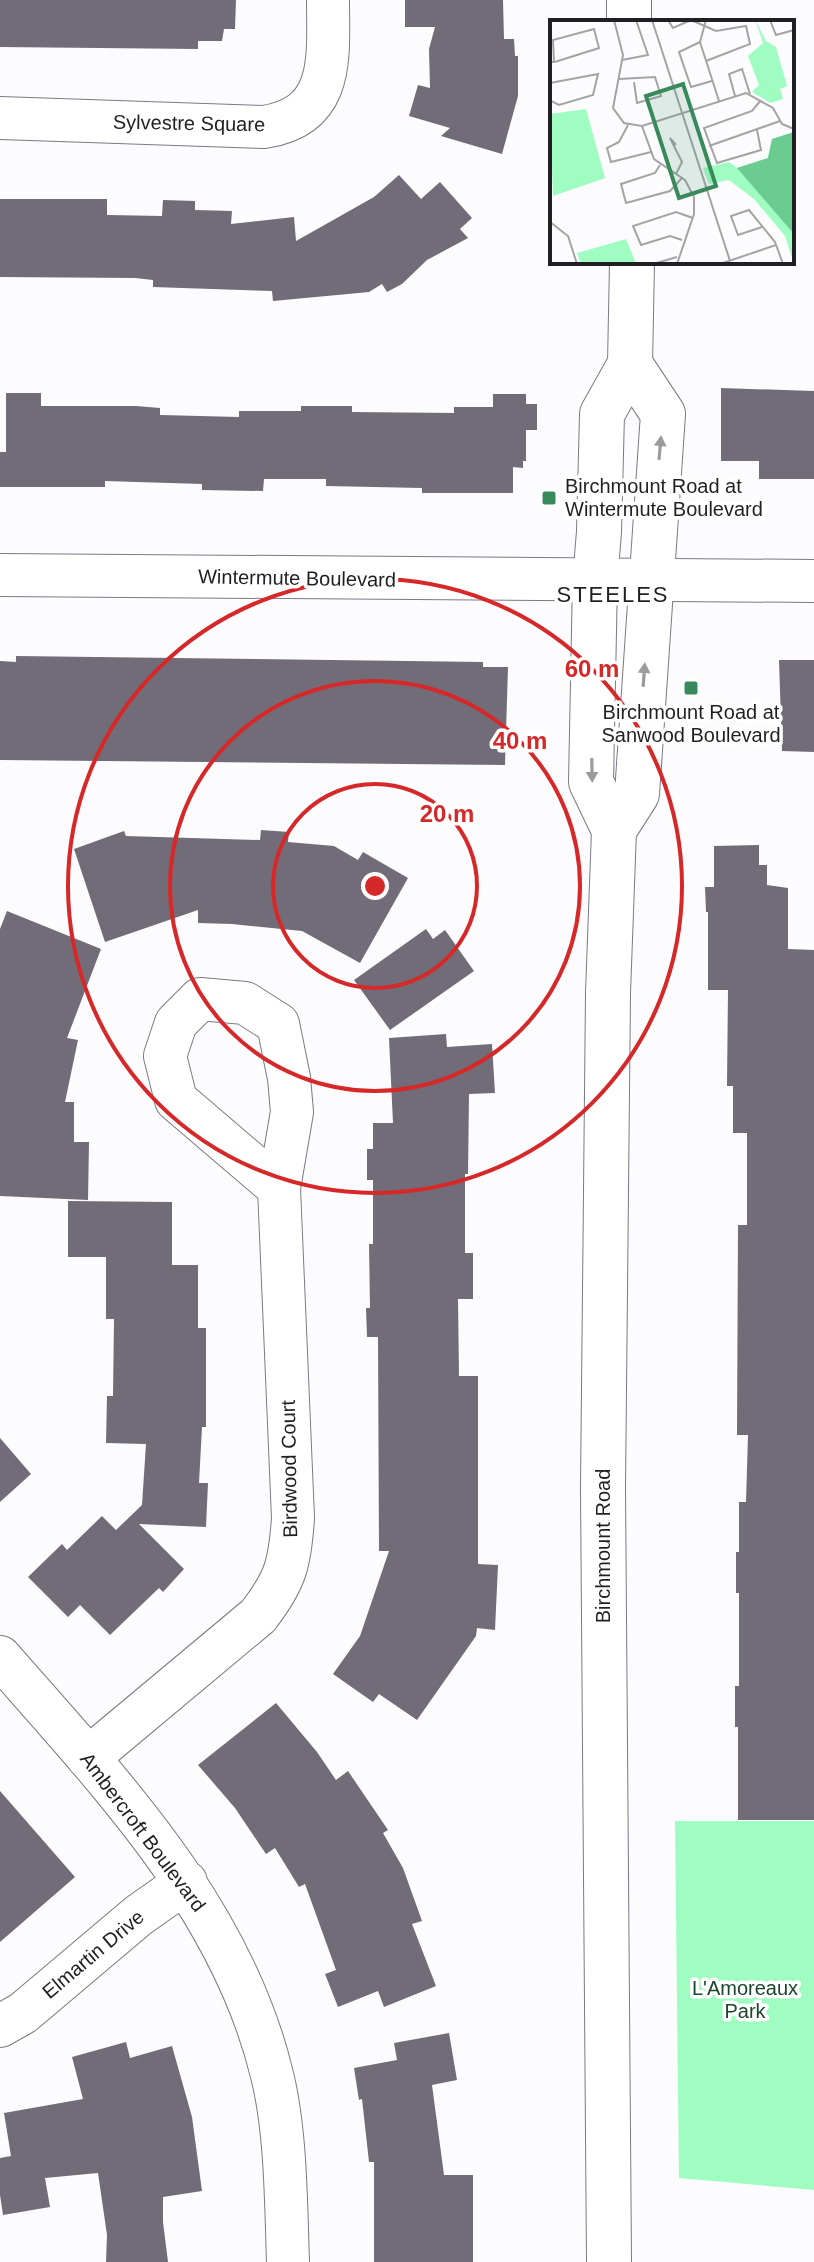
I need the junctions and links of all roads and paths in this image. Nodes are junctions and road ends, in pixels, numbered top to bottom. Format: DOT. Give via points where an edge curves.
graph roads {
  1 [pos="328,0"];
  2 [pos="0,118"];
  3 [pos="632,264"];
  4 [pos="630,364"];
  5 [pos="0,575"];
  6 [pos="595,580"];
  7 [pos="650,581"];
  8 [pos="814,581"];
  9 [pos="614,830"];
  10 [pos="279,1188"];
  11 [pos="0,1657"];
  12 [pos="88,1758"];
  13 [pos="186,1882"];
  14 [pos="0,2026"];
  15 [pos="288,2262"];
  16 [pos="609,2262"];
  1 -- 2 [label="street, Sylvestre Square" via="325,81 307,109 278,125"];
  3 -- 4 [label="main road, Birchmount Road"];
  4 -- 6 [label="main road, Birchmount Road" via="602,414"];
  7 -- 4 [label="main road, one-way" via="663,414"];
  5 -- 6 [label="street, Wintermute Boulevard"];
  6 -- 7 [label="street, Wintermute Boulevard"];
  6 -- 9 [label="main road, Birchmount Road, one-way" via="591,782"];
  7 -- 8 [label="street, Wintermute Boulevard"];
  9 -- 7 [label="main road, one-way" via="637,794"];
  9 -- 16 [label="main road, Birchmount Road" via="603,1489"];
  10 -- 12 [label="street, Birdwood Court" via="291,1555 279,1589 258,1616"];
  11 -- 12 [label="street, Ambercroft Boulevard"];
  12 -- 13 [label="street, Ambercroft Boulevard"];
  13 -- 14 [label="street, Elmartin Drive"];
  13 -- 15 [label="street, Ambercroft Boulevard" via="223,1942 270,2065 282,2149"];
}
